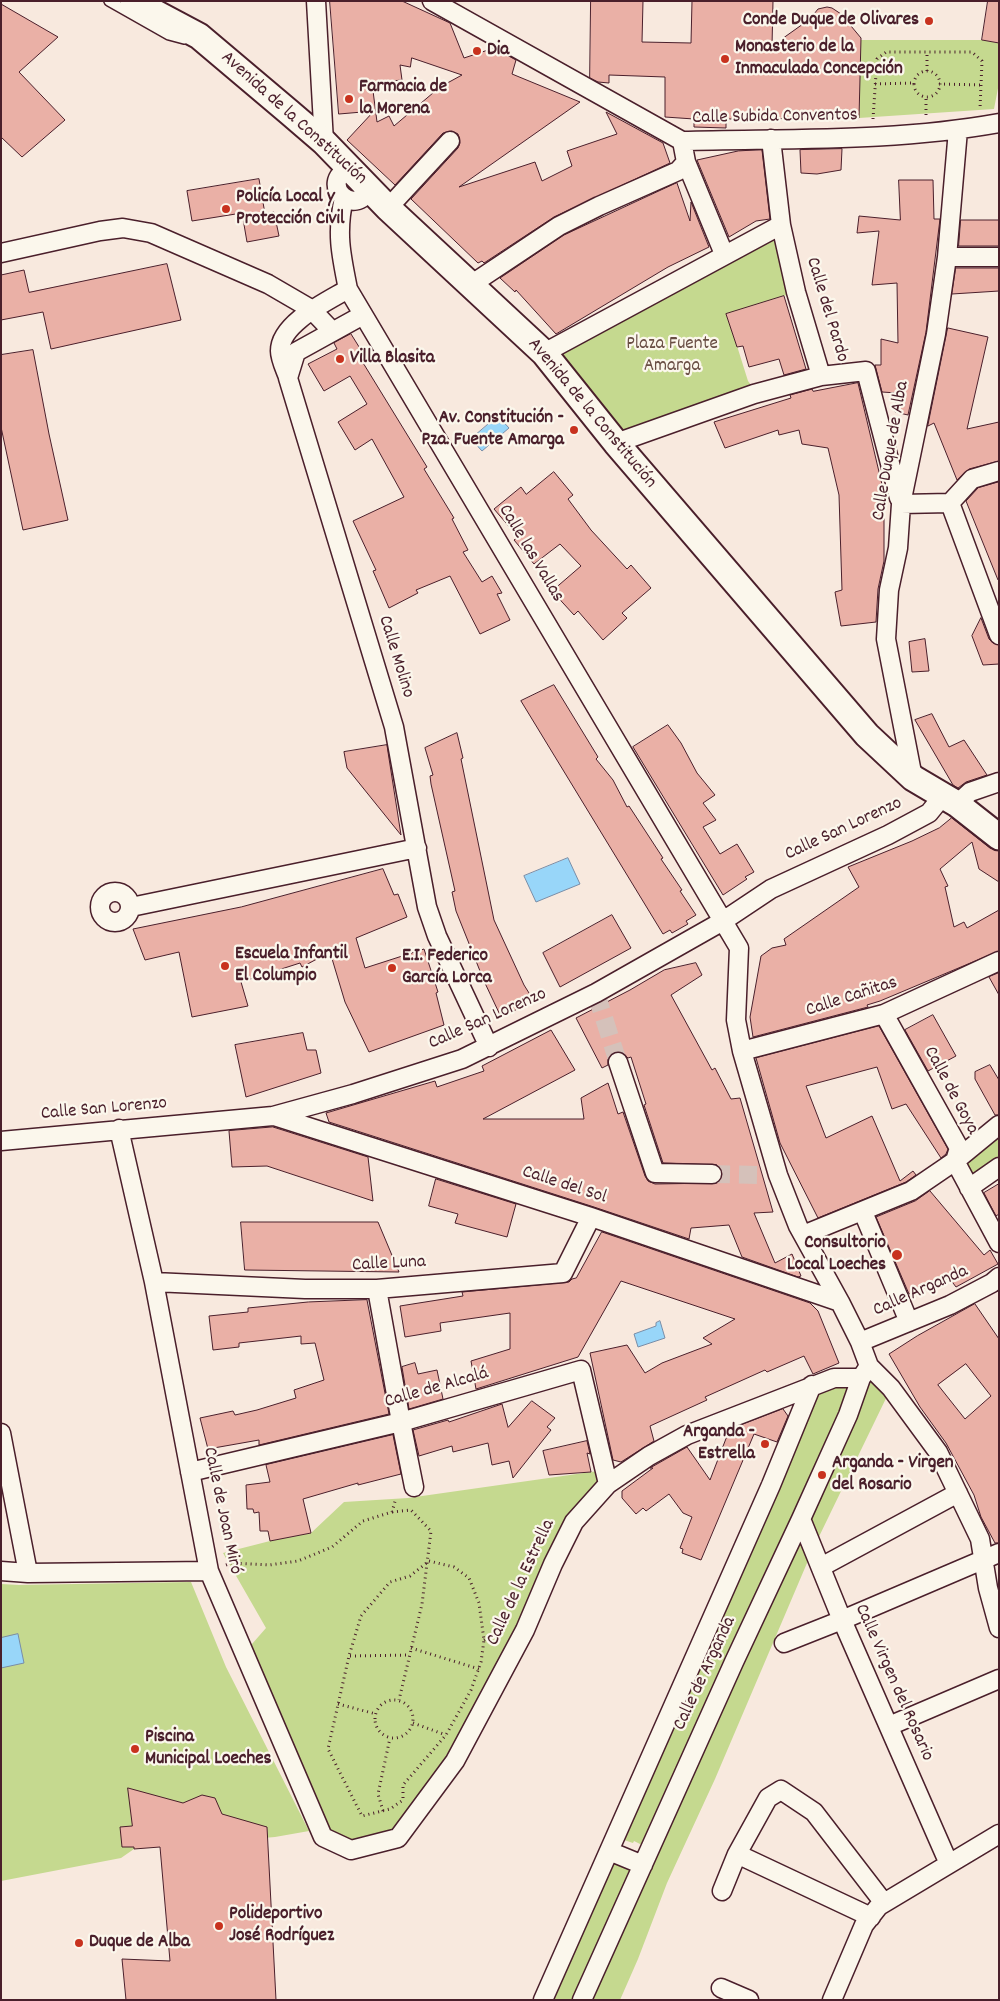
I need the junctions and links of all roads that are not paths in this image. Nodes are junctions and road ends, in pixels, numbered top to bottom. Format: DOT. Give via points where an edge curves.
graph roads {
  1 [pos="109,1"];
  2 [pos="133,1"];
  3 [pos="316,1"];
  4 [pos="432,1"];
  5 [pos="215,49"];
  6 [pos="999,123"];
  7 [pos="958,130"];
  8 [pos="771,139"];
  9 [pos="450,141"];
  10 [pos="682,141"];
  11 [pos="324,142"];
  12 [pos="686,162"];
  13 [pos="349,169"];
  14 [pos="369,188"];
  15 [pos="344,198"];
  16 [pos="388,208"];
  17 [pos="781,224"];
  18 [pos="1,253"];
  19 [pos="724,254"];
  20 [pos="947,257"];
  21 [pos="999,257"];
  22 [pos="472,284"];
  23 [pos="348,289"];
  24 [pos="311,309"];
  25 [pos="363,314"];
  26 [pos="332,330"];
  27 [pos="544,353"];
  28 [pos="821,376"];
  29 [pos="288,378"];
  30 [pos="616,443"];
  31 [pos="999,471"];
  32 [pos="950,503"];
  33 [pos="901,504"];
  34 [pos="999,635"];
  35 [pos="913,778"];
  36 [pos="999,782"];
  37 [pos="949,800"];
  38 [pos="999,837"];
  39 [pos="417,848"];
  40 [pos="131,907"];
  41 [pos="723,921"];
  42 [pos="999,961"];
  43 [pos="884,1014"];
  44 [pos="489,1047"];
  45 [pos="742,1051"];
  46 [pos="618,1062"];
  47 [pos="273,1116"];
  48 [pos="999,1125"];
  49 [pos="119,1129"];
  50 [pos="1,1141"];
  51 [pos="955,1161"];
  52 [pos="999,1167"];
  53 [pos="712,1174"];
  54 [pos="760,1175"];
  55 [pos="778,1175"];
  56 [pos="969,1188"];
  57 [pos="863,1212"];
  58 [pos="591,1217"];
  59 [pos="803,1235"];
  60 [pos="999,1242"];
  61 [pos="154,1282"];
  62 [pos="996,1285"];
  63 [pos="377,1289"];
  64 [pos="840,1302"];
  65 [pos="909,1322"];
  66 [pos="860,1342"];
  67 [pos="865,1372"];
  68 [pos="812,1385"];
  69 [pos="401,1422"];
  70 [pos="1,1434"];
  71 [pos="190,1472"];
  72 [pos="608,1484"];
  73 [pos="414,1487"];
  74 [pos="958,1493"];
  75 [pos="801,1519"];
  76 [pos="991,1557"];
  77 [pos="821,1567"];
  78 [pos="1,1570"];
  79 [pos="209,1571"];
  80 [pos="28,1573"];
  81 [pos="842,1620"];
  82 [pos="999,1628"];
  83 [pos="784,1643"];
  84 [pos="999,1679"];
  85 [pos="889,1726"];
  86 [pos="999,1834"];
  87 [pos="398,1838"];
  88 [pos="609,1851"];
  89 [pos="737,1854"];
  90 [pos="949,1864"];
  91 [pos="643,1865"];
  92 [pos="722,1891"];
  93 [pos="884,1903"];
  94 [pos="871,1917"];
  95 [pos="721,1988"];
  96 [pos="543,2000"];
  97 [pos="582,2000"];
  98 [pos="749,2000"];
  99 [pos="832,2000"];
  1 -- 5 [label="lane" via="169,35"];
  2 -- 5 [label="street, Avenida de la Constitución" via="199,36"];
  3 -- 11 [label="street"];
  4 -- 10 [label="street"];
  5 -- 11 [label="street, Avenida de la Constitución"];
  6 -- 7 [label="street, Calle Subida Conventos"];
  7 -- 8 [label="street, Calle Subida Conventos" via="872,137"];
  7 -- 20 [label="street, Calle Duque de Alba"];
  8 -- 10 [label="street, Calle Subida Conventos"];
  8 -- 17 [label="street, Calle del Pardo"];
  9 -- 16 [label="street"];
  10 -- 12 [label="street, Calle Subida Conventos"];
  11 -- 13 [label="street, Avenida de la Constitución"];
  12 -- 19 [label="street, Calle Subida Conventos"];
  12 -- 22 [label="street" via="678,171 560,226"];
  13 -- 14 [label="street, Avenida de la Constitución"];
  13 -- 15 [label="street, Calle las Vallas" via="338,179 337,189"];
  14 -- 15 [label="street" via="354,201"];
  14 -- 16 [label="street, Avenida de la Constitución"];
  15 -- 23 [label="street, Calle las Vallas" via="339,246"];
  16 -- 22 [label="street, Avenida de la Constitución"];
  17 -- 19 [label="street"];
  17 -- 28 [label="street, Calle del Pardo" via="796,292"];
  18 -- 24 [label="street" via="100,231 123,228 151,233 268,284"];
  19 -- 27 [label="street"];
  20 -- 21 [label="street"];
  20 -- 33 [label="street, Calle Duque de Alba" via="936,334"];
  22 -- 27 [label="street, Avenida de la Constitución"];
  23 -- 24 [label="street, Calle Molino"];
  23 -- 25 [label="street, Calle las Vallas"];
  24 -- 26 [label="street"];
  24 -- 29 [label="street, Calle Molino" via="283,338 280,350"];
  25 -- 26 [label="street"];
  25 -- 41 [label="street, Calle las Vallas"];
  26 -- 29 [label="street" via="296,352"];
  27 -- 30 [label="street, Avenida de la Constitución"];
  28 -- 30 [label="street" via="754,394"];
  28 -- 33 [label="street, Calle del Pardo" via="866,371"];
  29 -- 39 [label="street, Calle Molino" via="394,726"];
  30 -- 35 [label="street, Avenida de la Constitución" via="867,735"];
  31 -- 32 [label="street" via="972,479"];
  32 -- 33 [label="street"];
  32 -- 34 [label="street"];
  33 -- 35 [label="street, Calle Duque de Alba" via="886,639"];
  35 -- 37 [label="street, Avenida de la Constitución"];
  36 -- 37 [label="street, Calle San Lorenzo"];
  37 -- 38 [label="street, Avenida de la Constitución"];
  37 -- 41 [label="street, Calle San Lorenzo" via="888,835 771,889"];
  39 -- 40 [label="street"];
  39 -- 44 [label="street, Calle Molino" via="427,908 437,936"];
  41 -- 44 [label="street, Calle San Lorenzo" via="596,993"];
  41 -- 45 [label="street, Calle las Vallas" via="739,948 736,1020"];
  42 -- 43 [label="street, Calle Cañitas"];
  43 -- 45 [label="street, Calle Cañitas"];
  43 -- 51 [label="street, Calle de Goya" via="959,1148"];
  44 -- 47 [label="street, Calle San Lorenzo" via="462,1059 353,1094"];
  45 -- 55 [label="street, Calle las Vallas"];
  46 -- 53 [label="street" via="655,1173"];
  47 -- 49 [label="street, Calle San Lorenzo"];
  47 -- 58 [label="street, Calle del Sol"];
  48 -- 51 [label="street"];
  49 -- 50 [label="street, Calle San Lorenzo"];
  49 -- 61 [label="street, Calle de Joan Miró"];
  51 -- 56 [label="street, Calle de Goya"];
  51 -- 57 [label="street" via="912,1191"];
  52 -- 56 [label="street"];
  54 -- 55 [label="street"];
  55 -- 59 [label="street, Calle las Vallas"];
  56 -- 60 [label="street, Calle de Goya"];
  57 -- 59 [label="street"];
  57 -- 65 [label="street"];
  58 -- 63 [label="street, Calle Luna" via="563,1273"];
  58 -- 64 [label="street, Calle del Sol"];
  59 -- 64 [label="street, Calle las Vallas"];
  61 -- 63 [label="street, Calle Luna"];
  61 -- 71 [label="street, Calle de Joan Miró"];
  62 -- 65 [label="street, Calle Arganda"];
  63 -- 69 [label="street"];
  64 -- 66 [label="street, Calle las Vallas"];
  65 -- 66 [label="street, Calle Arganda"];
  66 -- 67 [label="street, Calle las Vallas"];
  67 -- 68 [label="street, Calle de la Estrella"];
  67 -- 74 [label="street" via="891,1388 938,1452"];
  67 -- 75 [label="street, Calle de Arganda"];
  68 -- 72 [label="street, Calle de la Estrella" via="687,1435"];
  68 -- 88 [label="street, Calle de Arganda"];
  69 -- 71 [label="street, Calle de Alcalá"];
  69 -- 72 [label="street, Calle de Alcalá" via="581,1370"];
  69 -- 73 [label="street"];
  70 -- 80 [label="street"];
  71 -- 79 [label="street, Calle de Joan Miró"];
  72 -- 87 [label="street, Calle de la Estrella" via="574,1522 525,1630 455,1761"];
  74 -- 76 [label="street"];
  74 -- 77 [label="street"];
  75 -- 77 [label="street, Calle Virgen del Rosario"];
  75 -- 91 [label="street, Calle de Arganda"];
  76 -- 81 [label="street"];
  76 -- 82 [label="street" via="988,1588"];
  77 -- 81 [label="street, Calle Virgen del Rosario"];
  78 -- 80 [label="street"];
  79 -- 80 [label="street"];
  79 -- 87 [label="street, Calle de Joan Miró" via="323,1837 351,1850"];
  81 -- 83 [label="street"];
  81 -- 85 [label="street, Calle Virgen del Rosario"];
  84 -- 85 [label="street"];
  85 -- 90 [label="street, Calle Virgen del Rosario"];
  86 -- 90 [label="street"];
  88 -- 91 [label="street"];
  88 -- 96 [label="street, Calle de Arganda"];
  89 -- 92 [label="street"];
  89 -- 93 [label="street" via="768,1798 781,1790 814,1812"];
  89 -- 94 [label="street"];
  90 -- 93 [label="street"];
  91 -- 97 [label="street, Calle de Arganda"];
  93 -- 94 [label="street"];
  94 -- 99 [label="street" via="864,1925"];
  95 -- 98 [label="street"];
}
